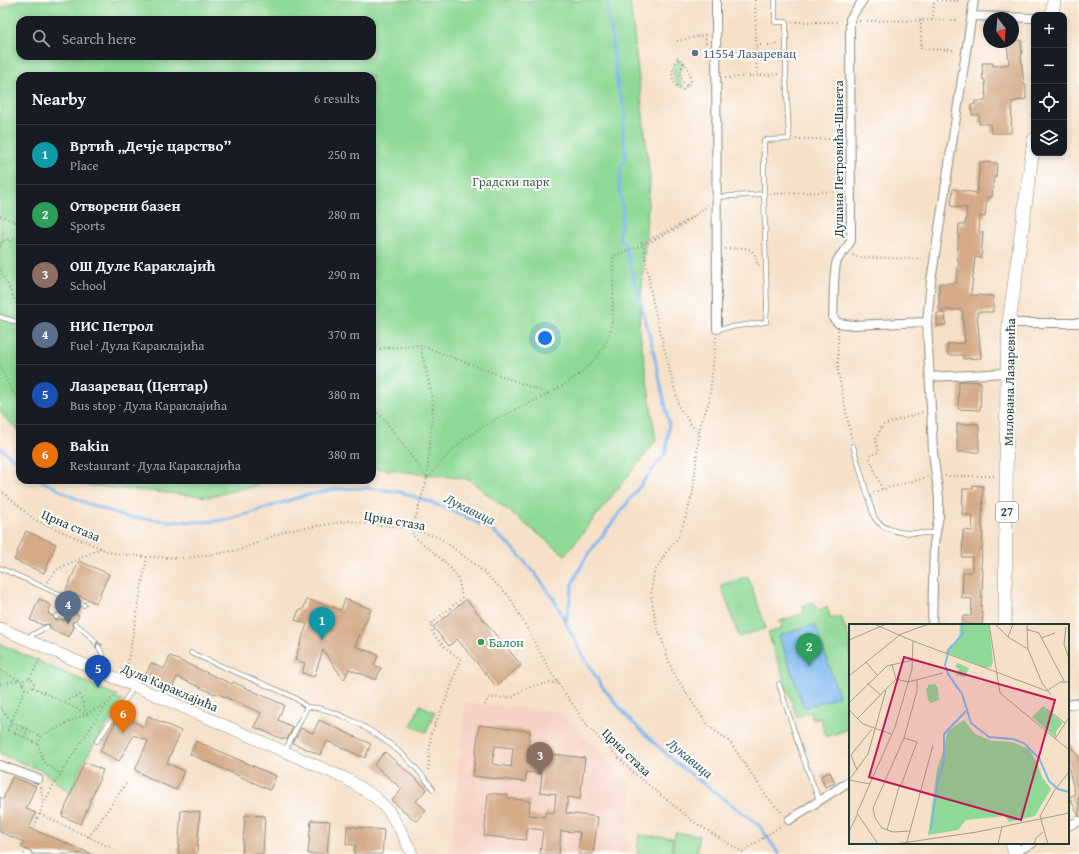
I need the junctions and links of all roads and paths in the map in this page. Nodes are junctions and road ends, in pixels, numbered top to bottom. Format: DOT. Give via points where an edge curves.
graph roads {
  1 [pos="716,0"];
  2 [pos="755,0"];
  3 [pos="775,0"];
  4 [pos="863,0"];
  5 [pos="934,0"];
  6 [pos="937,0"];
  7 [pos="974,0"];
  8 [pos="1054,0"];
  9 [pos="961,1"];
  10 [pos="1052,12"];
  11 [pos="972,16"];
  12 [pos="1031,18"];
  13 [pos="921,20"];
  14 [pos="933,20"];
  15 [pos="958,20"];
  16 [pos="858,21"];
  17 [pos="786,22"];
  18 [pos="839,22"];
  19 [pos="677,41"];
  20 [pos="786,44"];
  21 [pos="756,45"];
  22 [pos="707,48"];
  23 [pos="953,50"];
  24 [pos="684,63"];
  25 [pos="786,74"];
  26 [pos="757,76"];
  27 [pos="721,79"];
  28 [pos="687,86"];
  29 [pos="789,139"];
  30 [pos="843,139"];
  31 [pos="1032,156"];
  32 [pos="843,191"];
  33 [pos="764,194"];
  34 [pos="717,197"];
  35 [pos="0,216"];
  36 [pos="14,221"];
  37 [pos="16,226"];
  38 [pos="16,237"];
  39 [pos="642,245"];
  40 [pos="0,246"];
  41 [pos="722,249"];
  42 [pos="852,255"];
  43 [pos="921,259"];
  44 [pos="766,265"];
  45 [pos="0,270"];
  46 [pos="16,302"];
  47 [pos="0,317"];
  48 [pos="16,322"];
  49 [pos="927,322"];
  50 [pos="838,323"];
  51 [pos="1009,323"];
  52 [pos="1079,323"];
  53 [pos="717,329"];
  54 [pos="420,345"];
  55 [pos="376,349"];
  56 [pos="0,366"];
  57 [pos="1007,373"];
  58 [pos="930,377"];
  59 [pos="549,394"];
  60 [pos="16,396"];
  61 [pos="376,411"];
  62 [pos="925,411"];
  63 [pos="699,433"];
  64 [pos="853,446"];
  65 [pos="427,479"];
  66 [pos="882,489"];
  67 [pos="0,490"];
  68 [pos="412,529"];
  69 [pos="936,533"];
  70 [pos="102,548"];
  71 [pos="147,557"];
  72 [pos="0,568"];
  73 [pos="43,587"];
  74 [pos="84,605"];
  75 [pos="56,617"];
  76 [pos="63,617"];
  77 [pos="75,624"];
  78 [pos="932,624"];
  79 [pos="1005,624"];
  80 [pos="47,627"];
  81 [pos="0,628"];
  82 [pos="22,638"];
  83 [pos="191,653"];
  84 [pos="40,659"];
  85 [pos="0,670"];
  86 [pos="125,675"];
  87 [pos="108,676"];
  88 [pos="30,678"];
  89 [pos="20,680"];
  90 [pos="23,682"];
  91 [pos="558,682"];
  92 [pos="0,684"];
  93 [pos="779,684"];
  94 [pos="134,686"];
  95 [pos="33,687"];
  96 [pos="25,689"];
  97 [pos="117,692"];
  98 [pos="64,702"];
  99 [pos="1079,703"];
  100 [pos="107,704"];
  101 [pos="485,705"];
  102 [pos="1069,705"];
  103 [pos="0,707"];
  104 [pos="307,707"];
  105 [pos="87,714"];
  106 [pos="12,722"];
  107 [pos="430,723"];
  108 [pos="435,724"];
  109 [pos="19,725"];
  110 [pos="23,727"];
  111 [pos="28,729"];
  112 [pos="15,733"];
  113 [pos="19,735"];
  114 [pos="41,736"];
  115 [pos="24,737"];
  116 [pos="97,741"];
  117 [pos="38,744"];
  118 [pos="285,751"];
  119 [pos="0,764"];
  120 [pos="61,774"];
  121 [pos="38,779"];
  122 [pos="427,781"];
  123 [pos="849,781"];
  124 [pos="127,782"];
  125 [pos="434,789"];
  126 [pos="819,800"];
  127 [pos="43,805"];
  128 [pos="40,814"];
  129 [pos="789,820"];
  130 [pos="1079,821"];
  131 [pos="1069,826"];
  132 [pos="778,828"];
  133 [pos="34,830"];
  134 [pos="88,837"];
  135 [pos="1030,844"];
  136 [pos="26,849"];
  137 [pos="116,850"];
  138 [pos="1014,850"];
  139 [pos="742,853"];
  140 [pos="24,854"];
  141 [pos="412,854"];
  1 -- 34 [label="street"];
  2 -- 21 [label="path"];
  3 -- 17 [label="lane" via="775,22"];
  4 -- 50 [label="street, Душана Петровића-Шанета" via="850,19 851,240 848,248 836,262 833,318"];
  5 -- 14 [label="path"];
  6 -- 9 [label="path"];
  7 -- 11 [label="street"];
  8 -- 10 [label="main road"];
  11 -- 12 [label="street"];
  11 -- 49 [label="street" via="933,266"];
  13 -- 14 [label="path"];
  13 -- 16 [label="path"];
  13 -- 23 [label="path" via="921,49"];
  14 -- 15 [label="path"];
  17 -- 18 [label="path"];
  17 -- 20 [label="lane"];
  19 -- 22 [label="path" via="705,35"];
  20 -- 21 [label="path"];
  20 -- 25 [label="lane"];
  21 -- 26 [label="path"];
  24 -- 28 [label="path" via="690,81"];
  24 -- 28 [label="path" via="680,76"];
  24 -- 28 [label="path" via="678,58 672,79 683,90"];
  25 -- 26 [label="path"];
  25 -- 29 [label="lane"];
  26 -- 27 [label="path"];
  29 -- 30 [label="path"];
  29 -- 33 [label="lane" via="764,140"];
  31 -- 51 [label="main road, Милована Лазаревића / 27"];
  32 -- 33 [label="path"];
  33 -- 34 [label="lane"];
  33 -- 44 [label="lane"];
  34 -- 39 [label="path" via="698,214"];
  34 -- 53 [label="street"];
  35 -- 36 [label="path"];
  36 -- 37 [label="path"];
  38 -- 40 [label="path" via="1,242"];
  39 -- 59 [label="path" via="615,255 613,259 611,325 608,338 600,352 575,378"];
  39 -- 63 [label="path" via="653,303 679,407"];
  41 -- 44 [label="path" via="749,248 756,255 757,265"];
  42 -- 43 [label="path"];
  44 -- 53 [label="lane" via="766,322"];
  45 -- 46 [label="path"];
  47 -- 48 [label="lane"];
  49 -- 50 [label="street" via="852,325"];
  49 -- 58 [label="street"];
  50 -- 64 [label="path" via="838,372"];
  51 -- 52 [label="street"];
  51 -- 57 [label="main road, Милована Лазаревића / 27"];
  53 -- 63 [label="path" via="709,402"];
  54 -- 55 [label="path"];
  54 -- 59 [label="path"];
  54 -- 65 [label="path" via="433,406"];
  56 -- 60 [label="path"];
  57 -- 58 [label="street"];
  57 -- 79 [label="main road, Милована Лазаревића / 27"];
  58 -- 69 [label="street" via="933,452 939,504"];
  59 -- 65 [label="path" via="469,436"];
  61 -- 65 [label="path"];
  62 -- 66 [label="path" via="883,424 875,440 879,452 869,456"];
  63 -- 129 [label="path" via="693,492 687,512 678,538 654,573 651,594 655,619 672,670 696,708 710,727 730,742 768,798"];
  64 -- 69 [label="lane" via="876,520 886,528 897,531"];
  65 -- 68 [label="path"];
  67 -- 70 [label="path, Црна стаза" via="35,520"];
  68 -- 71 [label="path, Црна стаза" via="349,521 285,531 240,550 188,558"];
  68 -- 91 [label="path, Црна стаза" via="440,538 477,566 509,596"];
  68 -- 108 [label="path" via="413,536 429,548 456,576 462,593 462,598 431,624 431,629 445,648 460,659"];
  69 -- 78 [label="street"];
  70 -- 71 [label="path, Црна стаза" via="112,553"];
  70 -- 73 [label="path" via="58,569"];
  71 -- 86 [label="path"];
  72 -- 73 [label="lane"];
  73 -- 74 [label="lane"];
  75 -- 76 [label="lane"];
  87 -- 77 [label="lane, one-way" via="98,643"];
  80 -- 82 [label="lane"];
  81 -- 82 [label="street, Дула Караклајића"];
  82 -- 87 [label="street, Дула Караклајића"];
  83 -- 104 [label="lane" via="291,696"];
  84 -- 88 [label="path"];
  85 -- 89 [label="path"];
  87 -- 94 [label="street, Дула Караклајића"];
  88 -- 90 [label="path"];
  88 -- 95 [label="path" via="33,680"];
  89 -- 90 [label="path"];
  89 -- 92 [label="path"];
  90 -- 96 [label="path"];
  91 -- 101 [label="path" via="536,685 524,689 513,697 488,698"];
  91 -- 139 [label="path, Црна стаза" via="588,726 635,774 694,822"];
  93 -- 126 [label="lane"];
  94 -- 116 [label="lane"];
  94 -- 118 [label="street, Дула Караклајића"];
  95 -- 96 [label="path"];
  95 -- 98 [label="path"];
  96 -- 106 [label="path"];
  97 -- 100 [label="path"];
  98 -- 105 [label="path"];
  98 -- 105 [label="path" via="80,695"];
  99 -- 102 [label="street"];
  100 -- 105 [label="path"];
  100 -- 120 [label="path"];
  103 -- 106 [label="path"];
  104 -- 118 [label="lane"];
  104 -- 122 [label="lane" via="322,708 375,734 403,755"];
  105 -- 114 [label="path"];
  106 -- 109 [label="path"];
  106 -- 112 [label="path" via="8,730"];
  107 -- 108 [label="path"];
  108 -- 122 [label="path" via="431,734"];
  109 -- 110 [label="path"];
  109 -- 112 [label="path"];
  110 -- 111 [label="path"];
  110 -- 113 [label="path"];
  111 -- 114 [label="path"];
  111 -- 115 [label="path"];
  112 -- 113 [label="path"];
  113 -- 115 [label="path"];
  114 -- 117 [label="path"];
  115 -- 117 [label="path"];
  117 -- 120 [label="path" via="43,761"];
  118 -- 141 [label="street, Дула Караклајића" via="347,779 375,798 395,820"];
  119 -- 121 [label="street"];
  120 -- 127 [label="path"];
  121 -- 127 [label="path"];
  122 -- 125 [label="lane"];
  123 -- 126 [label="street"];
  124 -- 134 [label="path"];
  126 -- 129 [label="street"];
  127 -- 128 [label="path"];
  128 -- 133 [label="path"];
  128 -- 134 [label="path"];
  130 -- 131 [label="street"];
  132 -- 139 [label="path"];
  134 -- 137 [label="path"];
  135 -- 138 [label="street"];
  136 -- 140 [label="path"];
}
